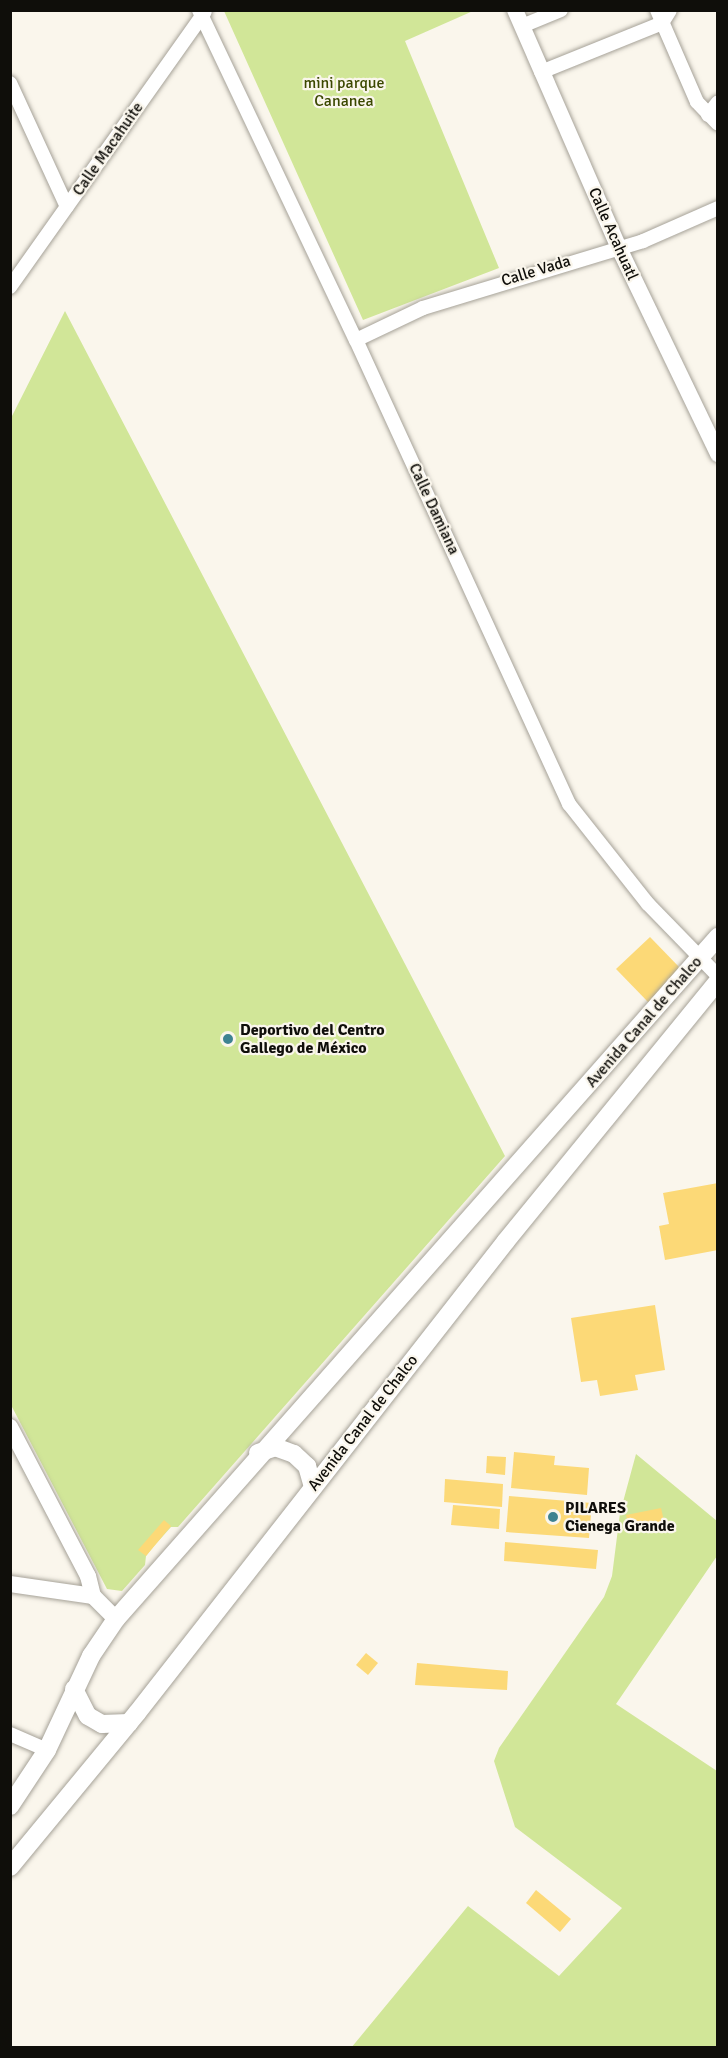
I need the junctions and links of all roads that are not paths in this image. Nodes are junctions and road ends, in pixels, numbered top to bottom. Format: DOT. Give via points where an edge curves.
graph roads {
  1 [pos="561,10"];
  2 [pos="670,10"];
  3 [pos="203,12"];
  4 [pos="659,17"];
  5 [pos="518,18"];
  6 [pos="541,72"];
  7 [pos="10,83"];
  8 [pos="717,102"];
  9 [pos="713,119"];
  10 [pos="67,207"];
  11 [pos="717,208"];
  12 [pos="618,246"];
  13 [pos="10,287"];
  14 [pos="357,340"];
  15 [pos="717,454"];
  16 [pos="717,937"];
  17 [pos="700,957"];
  18 [pos="717,975"];
  19 [pos="717,981"];
  20 [pos="10,1427"];
  21 [pos="258,1453"];
  22 [pos="313,1487"];
  23 [pos="10,1584"];
  24 [pos="93,1596"];
  25 [pos="116,1619"];
  26 [pos="74,1689"];
  27 [pos="129,1723"];
  28 [pos="10,1734"];
  29 [pos="46,1750"];
  30 [pos="10,1806"];
  31 [pos="10,1867"];
  1 -- 5 [label="street"];
  2 -- 4 [label="street"];
  3 -- 10 [label="street, Calle Macahuite"];
  3 -- 14 [label="street, Calle Damiana"];
  4 -- 6 [label="street"];
  4 -- 9 [label="street" via="697,102"];
  5 -- 6 [label="street, Calle Acahuatl"];
  6 -- 12 [label="street, Calle Acahuatl"];
  7 -- 10 [label="street"];
  8 -- 9 [label="street"];
  10 -- 13 [label="street, Calle Macahuite"];
  11 -- 12 [label="street, Calle Vada" via="643,241"];
  12 -- 14 [label="street, Calle Vada" via="423,308"];
  12 -- 15 [label="street, Calle Acahuatl"];
  14 -- 17 [label="street, Calle Damiana" via="569,804 648,904"];
  16 -- 17 [label="main road, Avenida Canal de Chalco"];
  17 -- 18 [label="street, Calle Damiana"];
  17 -- 21 [label="main road, Avenida Canal de Chalco"];
  19 -- 22 [label="main road, Avenida Canal de Chalco" via="506,1240"];
  20 -- 24 [label="street" via="88,1576"];
  21 -- 22 [label="main road" via="275,1447 294,1454 307,1466"];
  21 -- 25 [label="main road, Avenida Canal de Chalco"];
  22 -- 27 [label="main road, Avenida Canal de Chalco"];
  23 -- 24 [label="street"];
  24 -- 25 [label="street"];
  25 -- 26 [label="main road, Avenida Canal de Chalco"];
  26 -- 27 [label="main road" via="88,1716 102,1724"];
  26 -- 29 [label="main road, Avenida Canal de Chalco"];
  27 -- 31 [label="main road, Avenida Canal de Chalco"];
  28 -- 29 [label="street"];
  29 -- 30 [label="main road, Avenida Canal de Chalco"];
}
